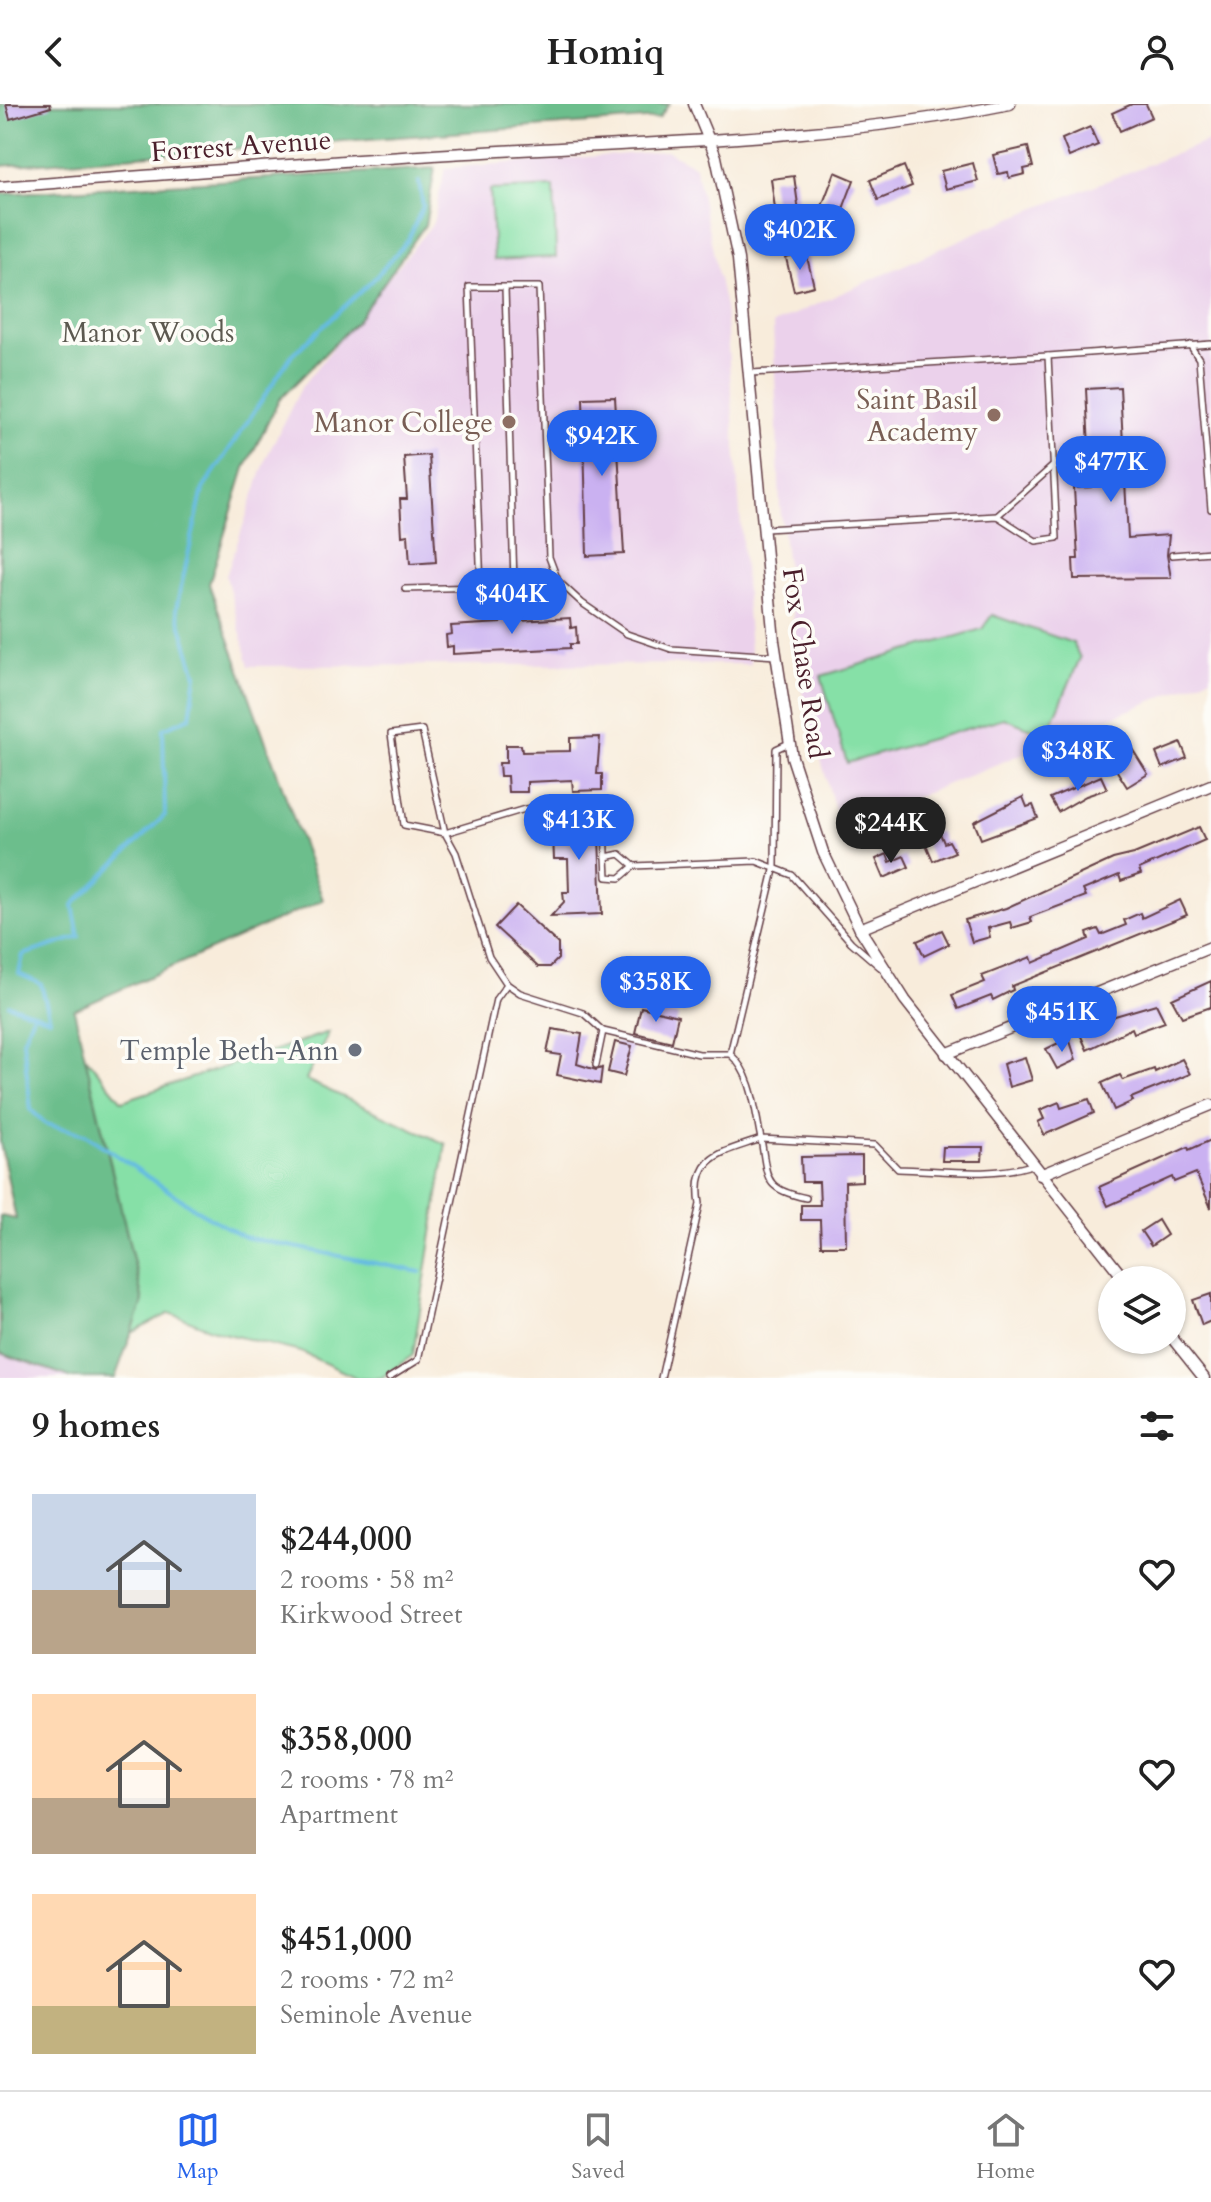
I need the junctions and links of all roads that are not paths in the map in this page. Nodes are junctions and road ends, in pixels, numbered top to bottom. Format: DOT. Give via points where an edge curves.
graph roads {
  1 [pos="694,104"];
  2 [pos="1010,104"];
  3 [pos="965,108"];
  4 [pos="707,141"];
  5 [pos="0,187"];
  6 [pos="505,287"];
  7 [pos="1211,344"];
  8 [pos="1190,345"];
  9 [pos="1048,356"];
  10 [pos="751,373"];
  11 [pos="1054,465"];
  12 [pos="1211,509"];
  13 [pos="997,516"];
  14 [pos="764,529"];
  15 [pos="1211,552"];
  16 [pos="1172,555"];
  17 [pos="558,581"];
  18 [pos="514,582"];
  19 [pos="481,587"];
  20 [pos="405,589"];
  21 [pos="777,656"];
  22 [pos="790,743"];
  23 [pos="1211,785"];
  24 [pos="445,833"];
  25 [pos="606,857"];
  26 [pos="634,866"];
  27 [pos="775,866"];
  28 [pos="860,929"];
  29 [pos="1211,947"];
  30 [pos="889,976"];
  31 [pos="507,984"];
  32 [pos="603,1031"];
  33 [pos="730,1054"];
  34 [pos="946,1054"];
  35 [pos="596,1065"];
  36 [pos="1211,1105"];
  37 [pos="761,1139"];
  38 [pos="1032,1165"];
  39 [pos="1040,1175"];
  40 [pos="806,1198"];
  41 [pos="1114,1266"];
  42 [pos="1185,1354"];
  43 [pos="389,1378"];
  44 [pos="661,1378"];
  45 [pos="1204,1378"];
  1 -- 4 [label="street, Fox Chase Road"];
  2 -- 3 [label="street, Forrest Avenue"];
  3 -- 4 [label="street, Forrest Avenue"];
  4 -- 5 [label="street, Forrest Avenue" via="441,154"];
  4 -- 10 [label="street, Fox Chase Road" via="716,157 738,259"];
  6 -- 17 [label="lane" via="539,287 549,557"];
  6 -- 18 [label="lane"];
  6 -- 19 [label="lane" via="469,287"];
  7 -- 8 [label="lane"];
  8 -- 9 [label="lane"];
  8 -- 12 [label="lane" via="1199,359"];
  9 -- 10 [label="lane"];
  9 -- 11 [label="lane"];
  10 -- 14 [label="street, Fox Chase Road"];
  11 -- 13 [label="lane"];
  11 -- 13 [label="lane" via="1057,538 1036,541"];
  13 -- 14 [label="lane"];
  14 -- 21 [label="street, Fox Chase Road"];
  15 -- 16 [label="lane"];
  17 -- 18 [label="lane"];
  17 -- 21 [label="lane" via="621,630 671,649"];
  18 -- 19 [label="lane"];
  19 -- 20 [label="lane"];
  21 -- 22 [label="street, Fox Chase Road"];
  22 -- 27 [label="lane" via="776,749"];
  22 -- 28 [label="street, Fox Chase Road" via="823,852"];
  23 -- 28 [label="street"];
  24 -- 24 [label="lane" via="422,730 391,734 404,825"];
  24 -- 25 [label="lane" via="525,809 596,803 605,808"];
  24 -- 31 [label="lane" via="489,957"];
  25 -- 26 [label="lane" via="620,854"];
  25 -- 26 [label="lane" via="607,877 620,878"];
  26 -- 27 [label="lane" via="756,861"];
  27 -- 30 [label="lane" via="792,875"];
  27 -- 33 [label="lane"];
  28 -- 30 [label="street, Fox Chase Road"];
  29 -- 34 [label="street"];
  30 -- 34 [label="street, Fox Chase Road"];
  31 -- 32 [label="lane" via="583,1013"];
  31 -- 43 [label="lane" via="496,999 418,1360"];
  32 -- 33 [label="lane" via="699,1054"];
  32 -- 35 [label="lane"];
  33 -- 37 [label="lane" via="747,1077"];
  34 -- 38 [label="street, Fox Chase Road"];
  36 -- 39 [label="street"];
  37 -- 38 [label="lane" via="875,1145 898,1169 975,1172"];
  37 -- 40 [label="lane" via="769,1183 779,1192"];
  37 -- 44 [label="lane" via="716,1154 702,1167 696,1183 700,1204"];
  38 -- 39 [label="street, Fox Chase Road"];
  39 -- 41 [label="street, Fox Chase Road"];
  42 -- 45 [label="street"];
}
